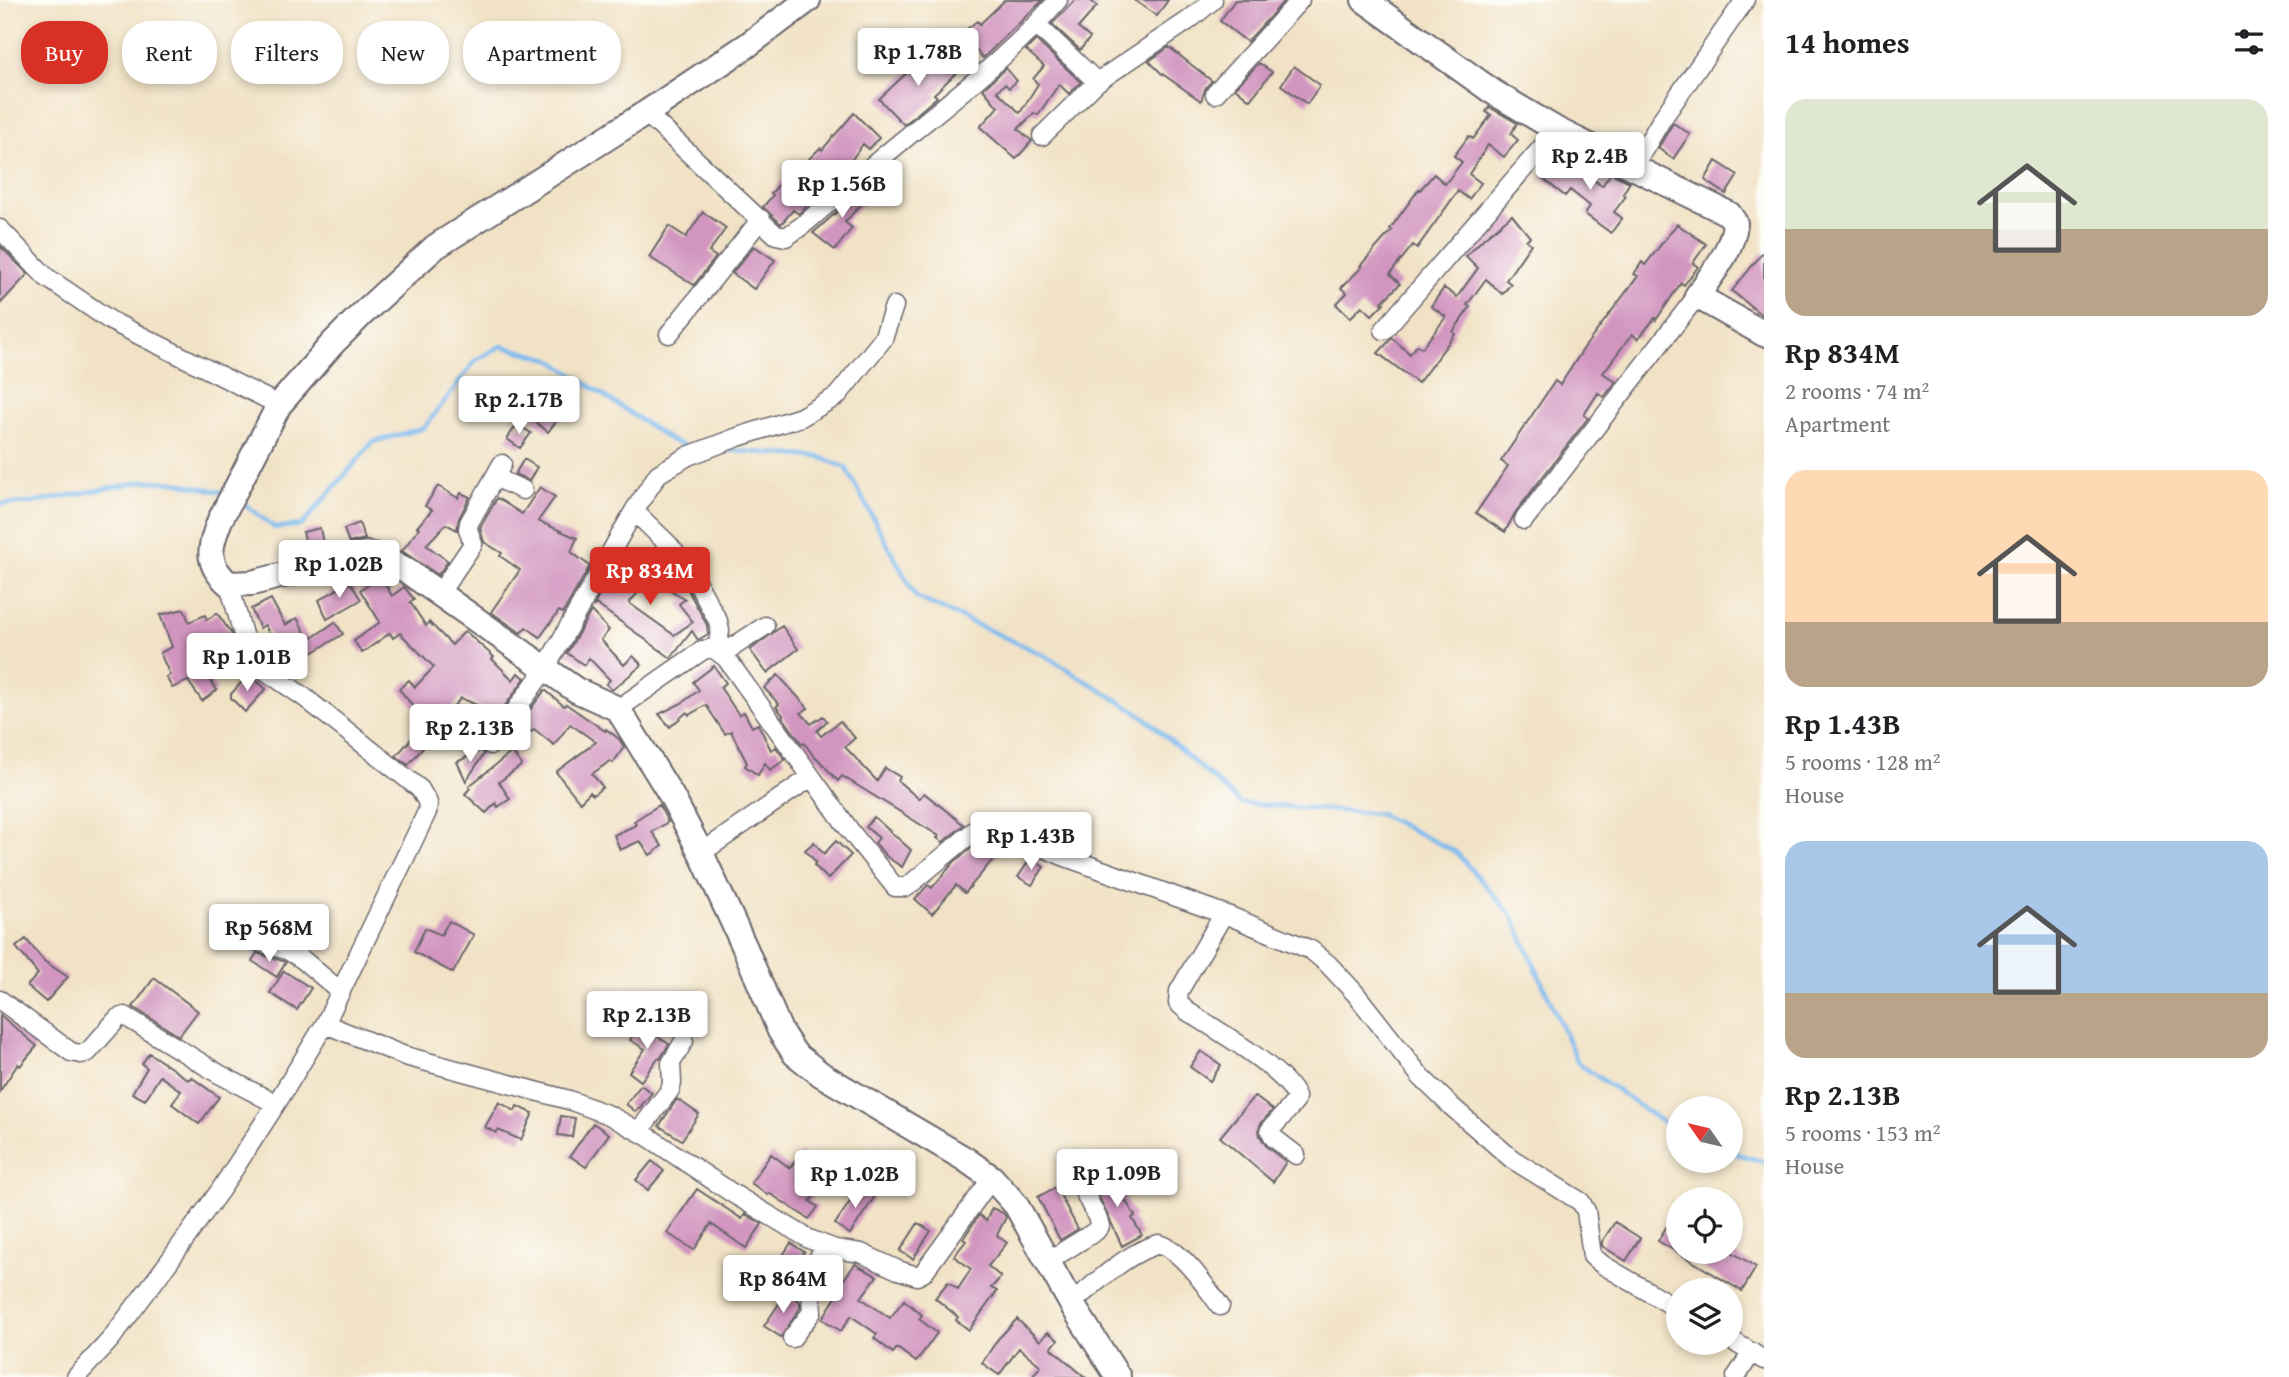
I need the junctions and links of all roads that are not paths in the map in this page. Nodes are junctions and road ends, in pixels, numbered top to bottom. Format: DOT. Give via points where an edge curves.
graph roads {
  1 [pos="807,0"];
  2 [pos="1058,0"];
  3 [pos="1213,0"];
  4 [pos="1300,0"];
  5 [pos="1364,0"];
  6 [pos="1745,0"];
  7 [pos="1037,24"];
  8 [pos="1097,82"];
  9 [pos="1215,94"];
  10 [pos="646,113"];
  11 [pos="1557,130"];
  12 [pos="1042,136"];
  13 [pos="1634,166"];
  14 [pos="761,219"];
  15 [pos="0,229"];
  16 [pos="1697,296"];
  17 [pos="894,306"];
  18 [pos="1384,330"];
  19 [pos="669,334"];
  20 [pos="1764,334"];
  21 [pos="279,405"];
  22 [pos="523,490"];
  23 [pos="634,511"];
  24 [pos="1524,520"];
  25 [pos="229,584"];
  26 [pos="439,594"];
  27 [pos="765,626"];
  28 [pos="720,652"];
  29 [pos="545,669"];
  30 [pos="618,709"];
  31 [pos="491,745"];
  32 [pos="811,777"];
  33 [pos="701,853"];
  34 [pos="1223,915"];
  35 [pos="241,937"];
  36 [pos="341,992"];
  37 [pos="0,1000"];
  38 [pos="325,1024"];
  39 [pos="684,1041"];
  40 [pos="276,1104"];
  41 [pos="639,1131"];
  42 [pos="1296,1155"];
  43 [pos="992,1178"];
  44 [pos="1078,1180"];
  45 [pos="824,1246"];
  46 [pos="1048,1261"];
  47 [pos="1666,1302"];
  48 [pos="1071,1303"];
  49 [pos="1220,1306"];
  50 [pos="792,1338"];
  51 [pos="1758,1356"];
  52 [pos="76,1377"];
  53 [pos="1118,1377"];
  54 [pos="1736,1377"];
  1 -- 10 [label="street"];
  2 -- 7 [label="street"];
  3 -- 8 [label="street"];
  4 -- 9 [label="street"];
  5 -- 11 [label="street" via="1493,92"];
  6 -- 13 [label="street"];
  7 -- 8 [label="street"];
  7 -- 14 [label="street" via="970,87 803,225 779,237"];
  8 -- 12 [label="street"];
  10 -- 14 [label="street"];
  10 -- 21 [label="street" via="435,247 332,344"];
  11 -- 13 [label="street"];
  11 -- 18 [label="street"];
  13 -- 16 [label="street" via="1724,211 1735,223 1717,266"];
  14 -- 19 [label="street"];
  15 -- 21 [label="street" via="46,277 111,321"];
  16 -- 20 [label="street"];
  16 -- 24 [label="street"];
  17 -- 23 [label="street" via="883,338 837,396 801,417 669,466 650,484"];
  21 -- 25 [label="street" via="214,535 211,562"];
  22 -- 26 [label="street" via="505,482 499,470 469,523 473,544"];
  23 -- 28 [label="street" via="693,575 720,627"];
  23 -- 29 [label="street"];
  25 -- 26 [label="street" via="252,583 366,554 383,557"];
  25 -- 36 [label="street" via="254,663 420,789 428,803"];
  26 -- 29 [label="street"];
  27 -- 28 [label="street"];
  28 -- 30 [label="street" via="703,650"];
  28 -- 32 [label="street"];
  29 -- 30 [label="street" via="576,690"];
  29 -- 31 [label="street"];
  30 -- 33 [label="street"];
  32 -- 33 [label="street"];
  32 -- 34 [label="street" via="895,887 907,887 974,831 989,829"];
  33 -- 43 [label="street" via="780,1031 795,1054"];
  34 -- 42 [label="street" via="1179,991 1178,1003 1251,1052 1291,1087 1295,1102 1269,1130"];
  34 -- 47 [label="street" via="1311,950 1328,964 1421,1077 1512,1159 1581,1202 1596,1260"];
  35 -- 36 [label="street" via="287,950"];
  36 -- 38 [label="street"];
  37 -- 40 [label="street" via="76,1054 88,1052 125,1016"];
  38 -- 40 [label="street"];
  38 -- 41 [label="street" via="405,1056 569,1100"];
  39 -- 41 [label="street" via="671,1063 670,1090"];
  40 -- 52 [label="street" via="168,1264"];
  41 -- 45 [label="street" via="732,1193"];
  43 -- 45 [label="street" via="921,1275 898,1270 861,1252"];
  43 -- 46 [label="street" via="1016,1205"];
  44 -- 46 [label="street" via="1100,1226"];
  45 -- 50 [label="street" via="810,1278 812,1312"];
  46 -- 48 [label="street"];
  48 -- 49 [label="street" via="1115,1267 1159,1244 1172,1250"];
  48 -- 53 [label="street"];
  51 -- 54 [label="street"];
}
